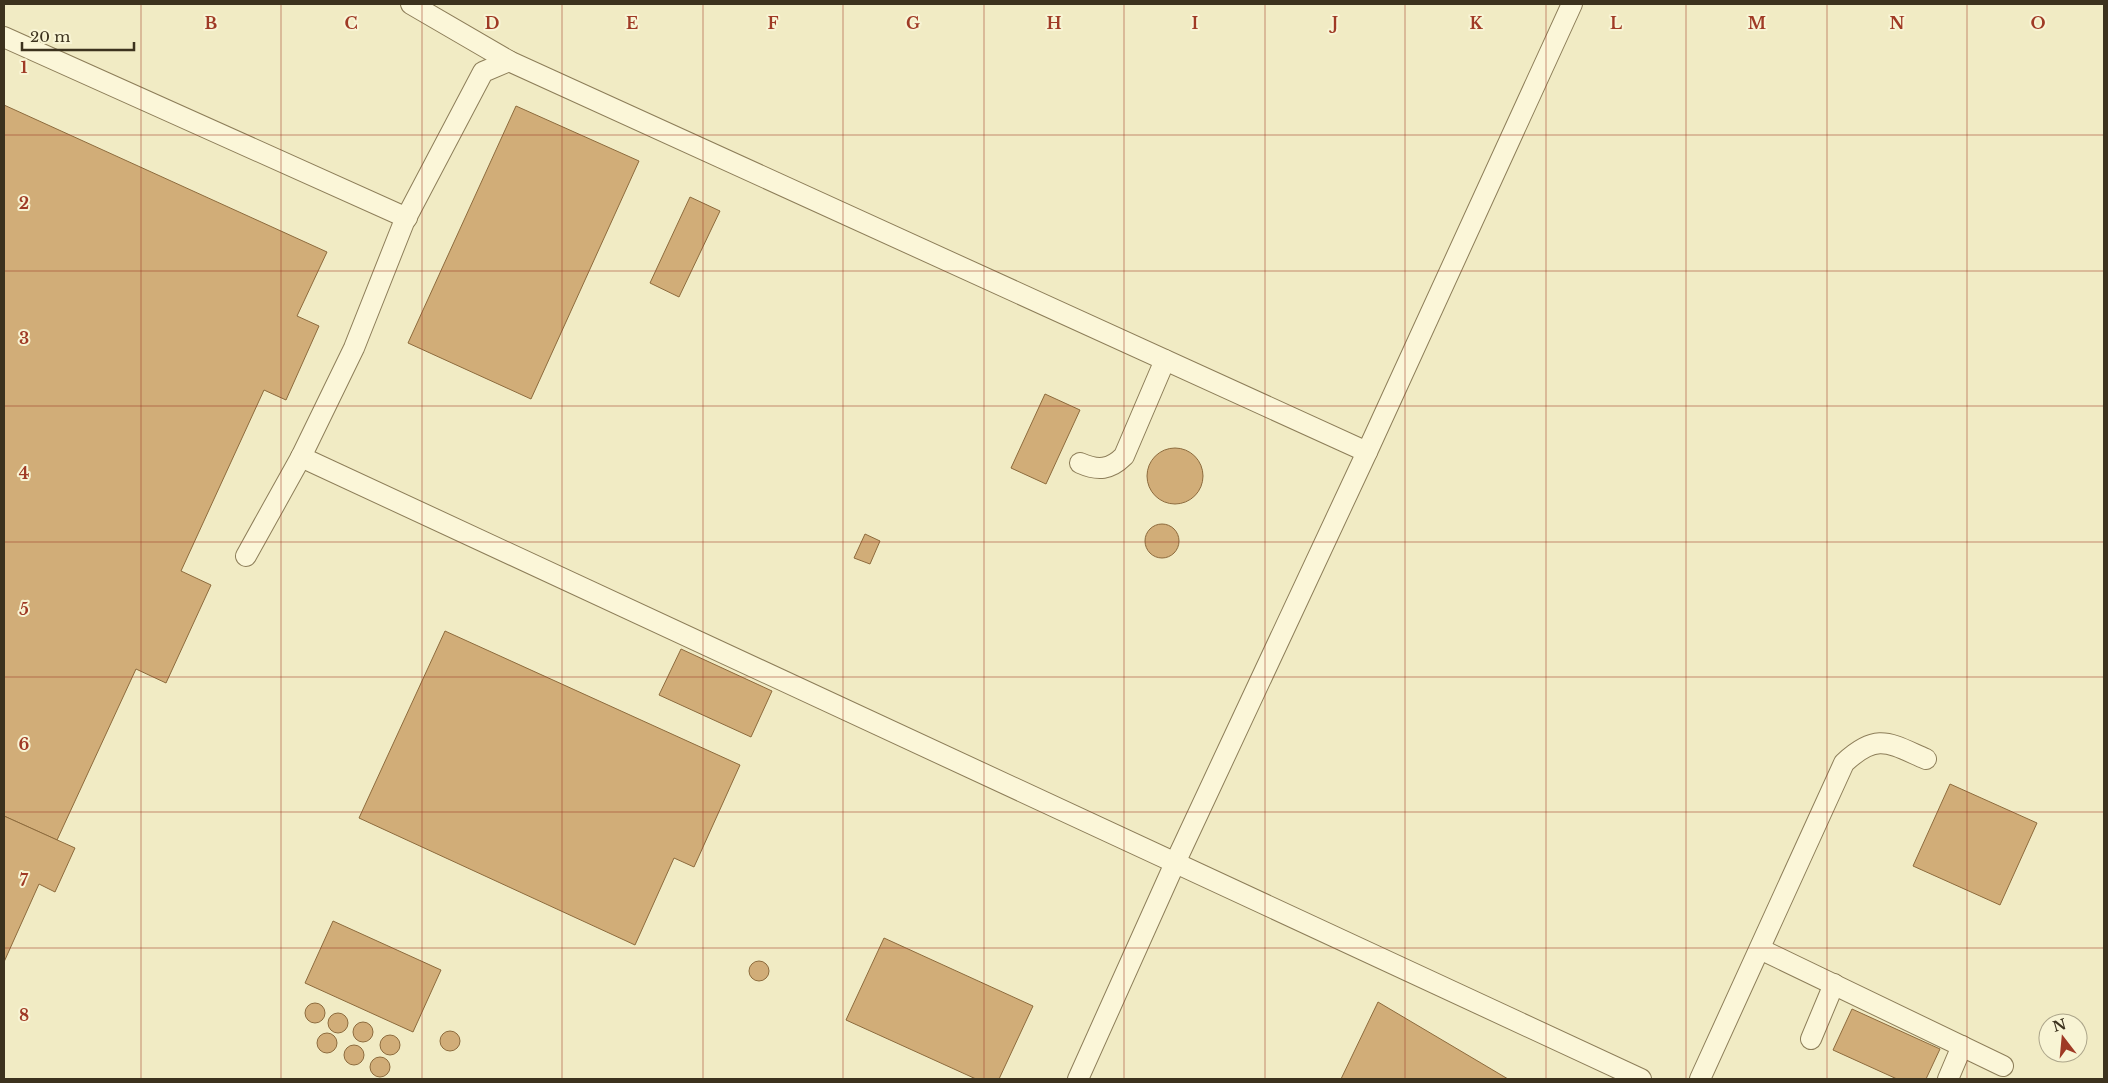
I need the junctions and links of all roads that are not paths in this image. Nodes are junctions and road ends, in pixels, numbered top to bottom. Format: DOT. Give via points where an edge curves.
graph roads {
  1 [pos="411,4"];
  2 [pos="1572,4"];
  3 [pos="4,37"];
  4 [pos="509,61"];
  5 [pos="407,218"];
  6 [pos="1165,360"];
  7 [pos="1367,452"];
  8 [pos="300,457"];
  9 [pos="1080,463"];
  10 [pos="246,556"];
  11 [pos="1926,759"];
  12 [pos="1175,863"];
  13 [pos="1760,949"];
  14 [pos="1834,984"];
  15 [pos="1811,1039"];
  16 [pos="1962,1046"];
  17 [pos="2003,1066"];
  18 [pos="1078,1079"];
  19 [pos="1641,1079"];
  20 [pos="1700,1079"];
  21 [pos="1948,1079"];
  1 -- 4 [label="lane"];
  2 -- 7 [label="lane"];
  3 -- 5 [label="lane"];
  4 -- 5 [label="lane" via="482,72"];
  4 -- 6 [label="lane"];
  5 -- 8 [label="lane" via="354,348"];
  6 -- 7 [label="lane"];
  6 -- 9 [label="lane" via="1124,456 1102,470"];
  7 -- 12 [label="lane"];
  8 -- 10 [label="lane"];
  8 -- 12 [label="lane"];
  11 -- 13 [label="lane" via="1877,742 1859,749 1844,763"];
  12 -- 18 [label="lane"];
  12 -- 19 [label="lane"];
  13 -- 14 [label="lane"];
  13 -- 20 [label="lane"];
  14 -- 15 [label="lane"];
  14 -- 16 [label="lane"];
  16 -- 17 [label="lane"];
  16 -- 21 [label="lane"];
}
